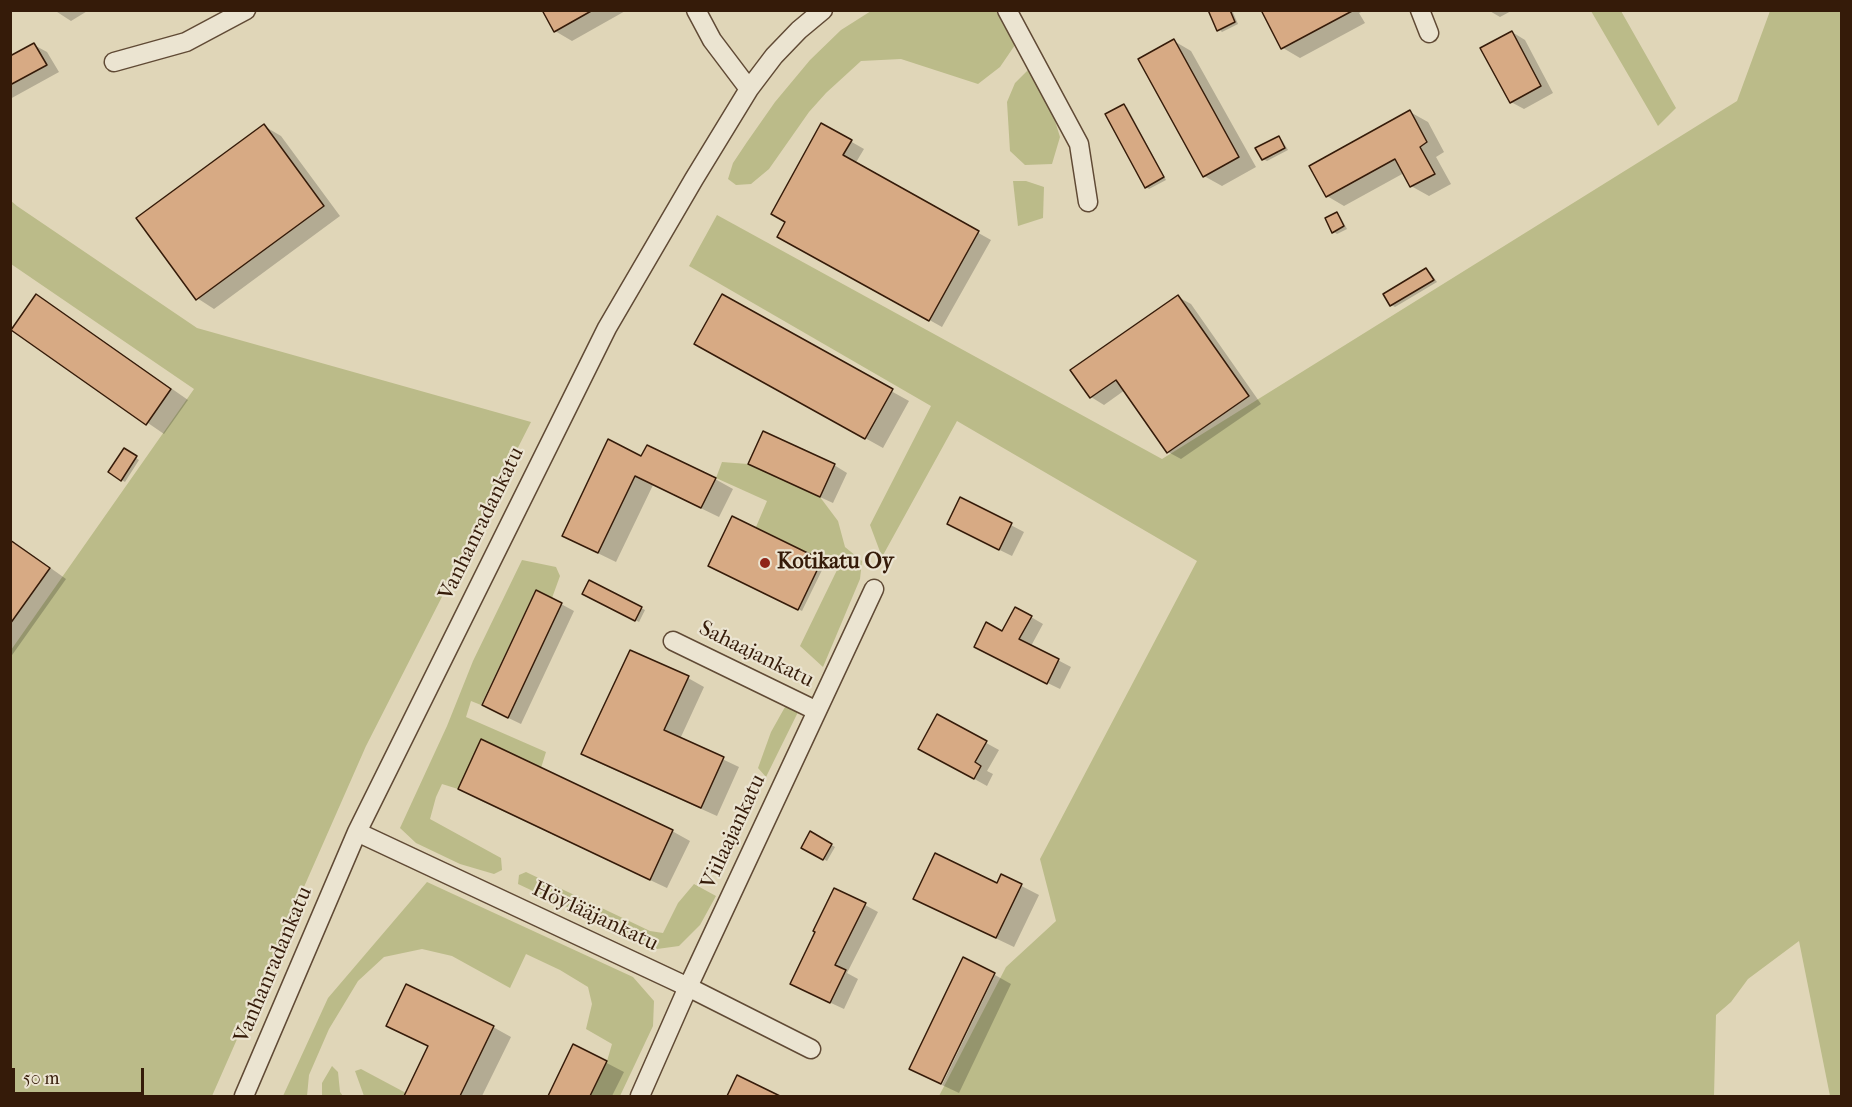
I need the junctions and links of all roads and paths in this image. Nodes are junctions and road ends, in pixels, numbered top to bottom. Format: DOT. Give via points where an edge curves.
graph roads {
  1 [pos="246,10"];
  2 [pos="696,10"];
  3 [pos="823,10"];
  4 [pos="1007,10"];
  5 [pos="1420,10"];
  6 [pos="1430,33"];
  7 [pos="114,62"];
  8 [pos="749,89"];
  9 [pos="1088,202"];
  10 [pos="874,589"];
  11 [pos="673,641"];
  12 [pos="817,711"];
  13 [pos="357,832"];
  14 [pos="688,987"];
  15 [pos="811,1049"];
  16 [pos="244,1096"];
  17 [pos="640,1096"];
  1 -- 7 [label="street" via="186,42"];
  2 -- 8 [label="street" via="712,40"];
  3 -- 8 [label="street, Vanhanradankatu" via="798,30"];
  4 -- 9 [label="street" via="1079,144"];
  5 -- 6 [label="street"];
  8 -- 13 [label="street, Vanhanradankatu" via="607,328"];
  10 -- 12 [label="street, Viilaajankatu"];
  11 -- 12 [label="street, Sahaajankatu"];
  12 -- 14 [label="street, Viilaajankatu"];
  13 -- 14 [label="street, Höylääjankatu"];
  13 -- 16 [label="street, Vanhanradankatu"];
  14 -- 15 [label="street, Höylääjankatu"];
  14 -- 17 [label="street, Viilaajankatu"];
}
